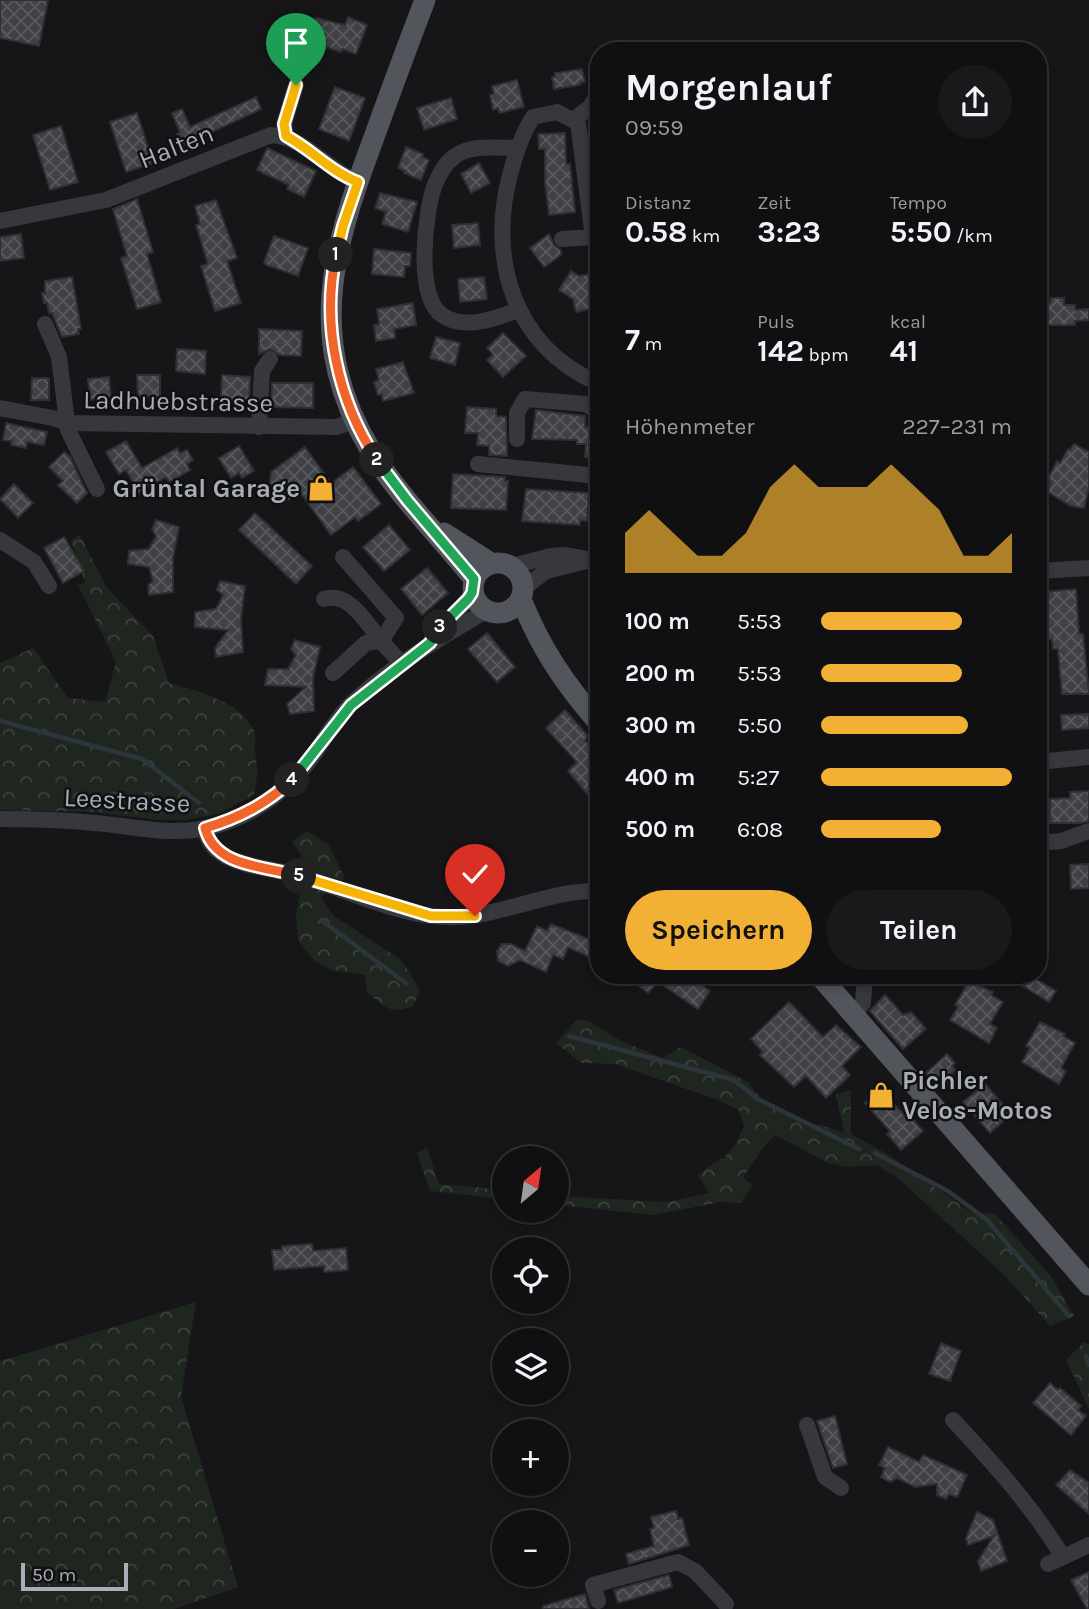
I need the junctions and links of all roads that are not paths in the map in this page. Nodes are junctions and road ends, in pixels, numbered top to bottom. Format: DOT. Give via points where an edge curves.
graph roads {
  1 [pos="425,0"];
  2 [pos="296,85"];
  3 [pos="590,107"];
  4 [pos="573,120"];
  5 [pos="286,136"];
  6 [pos="517,148"];
  7 [pos="590,163"];
  8 [pos="358,182"];
  9 [pos="0,220"];
  10 [pos="590,237"];
  11 [pos="562,239"];
  12 [pos="519,310"];
  13 [pos="46,324"];
  14 [pos="270,359"];
  15 [pos="590,378"];
  16 [pos="590,407"];
  17 [pos="0,408"];
  18 [pos="355,420"];
  19 [pos="68,423"];
  20 [pos="259,426"];
  21 [pos="517,439"];
  22 [pos="478,464"];
  23 [pos="590,475"];
  24 [pos="97,489"];
  25 [pos="433,528"];
  26 [pos="0,540"];
  27 [pos="343,557"];
  28 [pos="590,560"];
  29 [pos="590,562"];
  30 [pos="501,565"];
  31 [pos="1089,568"];
  32 [pos="1047,570"];
  33 [pos="49,586"];
  34 [pos="473,586"];
  35 [pos="522,594"];
  36 [pos="324,598"];
  37 [pos="494,612"];
  38 [pos="381,641"];
  39 [pos="430,643"];
  40 [pos="548,658"];
  41 [pos="401,664"];
  42 [pos="333,673"];
  43 [pos="590,712"];
  44 [pos="1089,757"];
  45 [pos="1047,761"];
  46 [pos="0,820"];
  47 [pos="205,828"];
  48 [pos="1089,831"];
  49 [pos="1047,842"];
  50 [pos="590,892"];
  51 [pos="827,984"];
  52 [pos="864,984"];
  53 [pos="853,1014"];
  54 [pos="1089,1285"];
  55 [pos="953,1420"];
  56 [pos="807,1425"];
  57 [pos="841,1488"];
  58 [pos="1089,1545"];
  59 [pos="598,1601"];
  60 [pos="726,1604"];
  1 -- 8 [label="main road"];
  2 -- 5 [label="street" via="284,124"];
  3 -- 4 [label="street"];
  4 -- 6 [label="street" via="557,112 533,117"];
  4 -- 7 [label="street"];
  5 -- 8 [label="street"];
  5 -- 9 [label="street, Halten" via="271,135 106,200"];
  6 -- 12 [label="street" via="500,226 506,271"];
  6 -- 12 [label="street" via="468,150 443,168 429,209 425,282 436,310 451,320 489,320"];
  8 -- 18 [label="main road" via="343,226 330,299 338,372"];
  10 -- 11 [label="street"];
  12 -- 15 [label="street" via="554,353"];
  13 -- 19 [label="street" via="59,356"];
  14 -- 20 [label="street" via="262,371"];
  16 -- 21 [label="street" via="525,399 517,413"];
  17 -- 19 [label="street, Ladhuebstrasse"];
  18 -- 20 [label="street, Ladhuebstrasse" via="337,427"];
  18 -- 25 [label="main road" via="383,469"];
  19 -- 20 [label="street, Ladhuebstrasse"];
  19 -- 24 [label="street"];
  22 -- 23 [label="street" via="521,463"];
  25 -- 30 [label="main road"];
  25 -- 34 [label="main road"];
  26 -- 33 [label="street" via="34,562"];
  27 -- 38 [label="street" via="396,618"];
  28 -- 30 [label="street" via="564,555"];
  29 -- 35 [label="street" via="546,571"];
  30 -- 34 [label="main road" via="481,569"];
  30 -- 35 [label="main road" via="520,576"];
  31 -- 32 [label="street"];
  34 -- 37 [label="main road" via="477,603"];
  34 -- 39 [label="street, Leestrasse" via="464,605"];
  35 -- 37 [label="main road" via="510,611"];
  35 -- 40 [label="main road"];
  36 -- 38 [label="street" via="347,601"];
  37 -- 39 [label="street, Leestrasse"];
  37 -- 40 [label="main road"];
  38 -- 41 [label="street"];
  38 -- 42 [label="street" via="366,643"];
  39 -- 41 [label="street, Leestrasse"];
  40 -- 43 [label="main road"];
  41 -- 47 [label="street, Leestrasse" via="351,705 307,764 278,793 234,820"];
  44 -- 45 [label="street"];
  46 -- 47 [label="street, Leestrasse" via="55,820 151,831"];
  47 -- 50 [label="street" via="207,838 222,855 431,916 475,916"];
  48 -- 49 [label="street"];
  51 -- 53 [label="main road"];
  52 -- 53 [label="street" via="863,1003"];
  53 -- 54 [label="main road"];
  55 -- 58 [label="street" via="1045,1528 1056,1560"];
  56 -- 57 [label="street" via="825,1478"];
  59 -- 60 [label="street" via="593,1585 678,1562 695,1571"];
}
